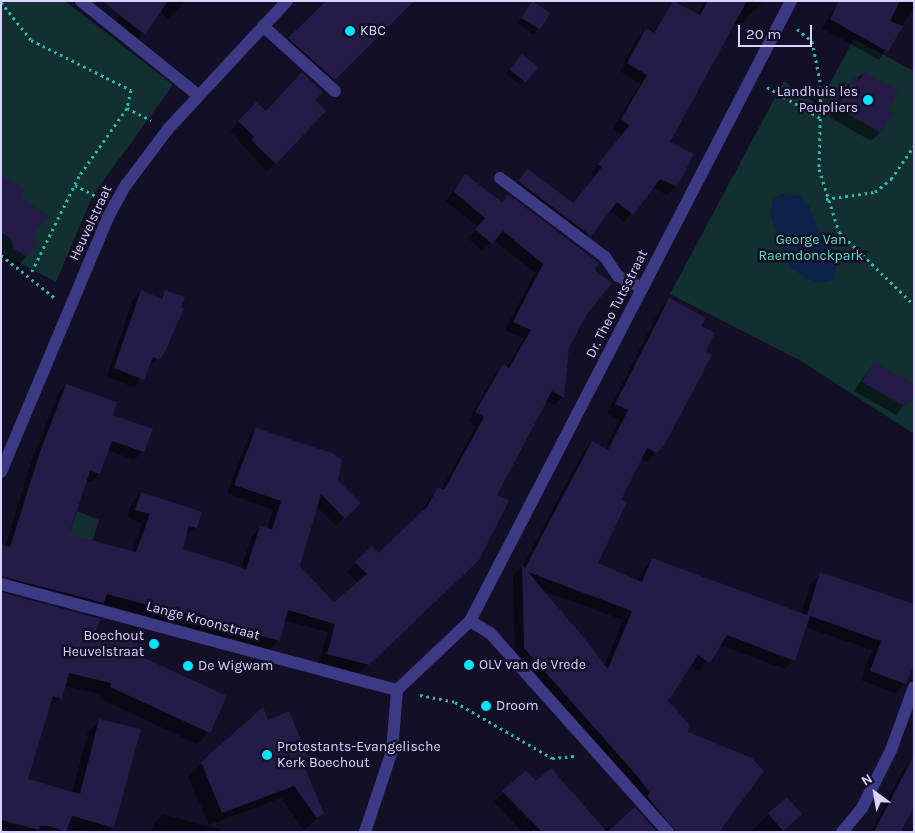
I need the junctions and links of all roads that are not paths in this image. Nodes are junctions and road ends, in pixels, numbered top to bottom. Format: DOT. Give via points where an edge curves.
graph roads {
  1 [pos="287,1"];
  2 [pos="791,1"];
  3 [pos="86,4"];
  4 [pos="263,26"];
  5 [pos="336,91"];
  6 [pos="198,95"];
  7 [pos="500,178"];
  8 [pos="642,288"];
  9 [pos="1,472"];
  10 [pos="1,584"];
  11 [pos="470,621"];
  12 [pos="914,687"];
  13 [pos="397,690"];
  14 [pos="365,832"];
  15 [pos="668,832"];
  16 [pos="842,832"];
  1 -- 4 [label="street, Heuvelstraat"];
  2 -- 8 [label="street, Dr. Theo Tutsstraat"];
  3 -- 6 [label="street"];
  4 -- 5 [label="street"];
  4 -- 6 [label="street, Heuvelstraat"];
  6 -- 9 [label="street, Heuvelstraat" via="168,130 114,205"];
  7 -- 8 [label="street" via="604,257 618,276"];
  8 -- 11 [label="street, Dr. Theo Tutsstraat"];
  10 -- 13 [label="street, Lange Kroonstraat"];
  11 -- 13 [label="street, Dr. Theo Tutsstraat"];
  11 -- 15 [label="street" via="490,633"];
  12 -- 16 [label="street" via="891,750 862,808"];
  13 -- 14 [label="street" via="392,751"];
}
